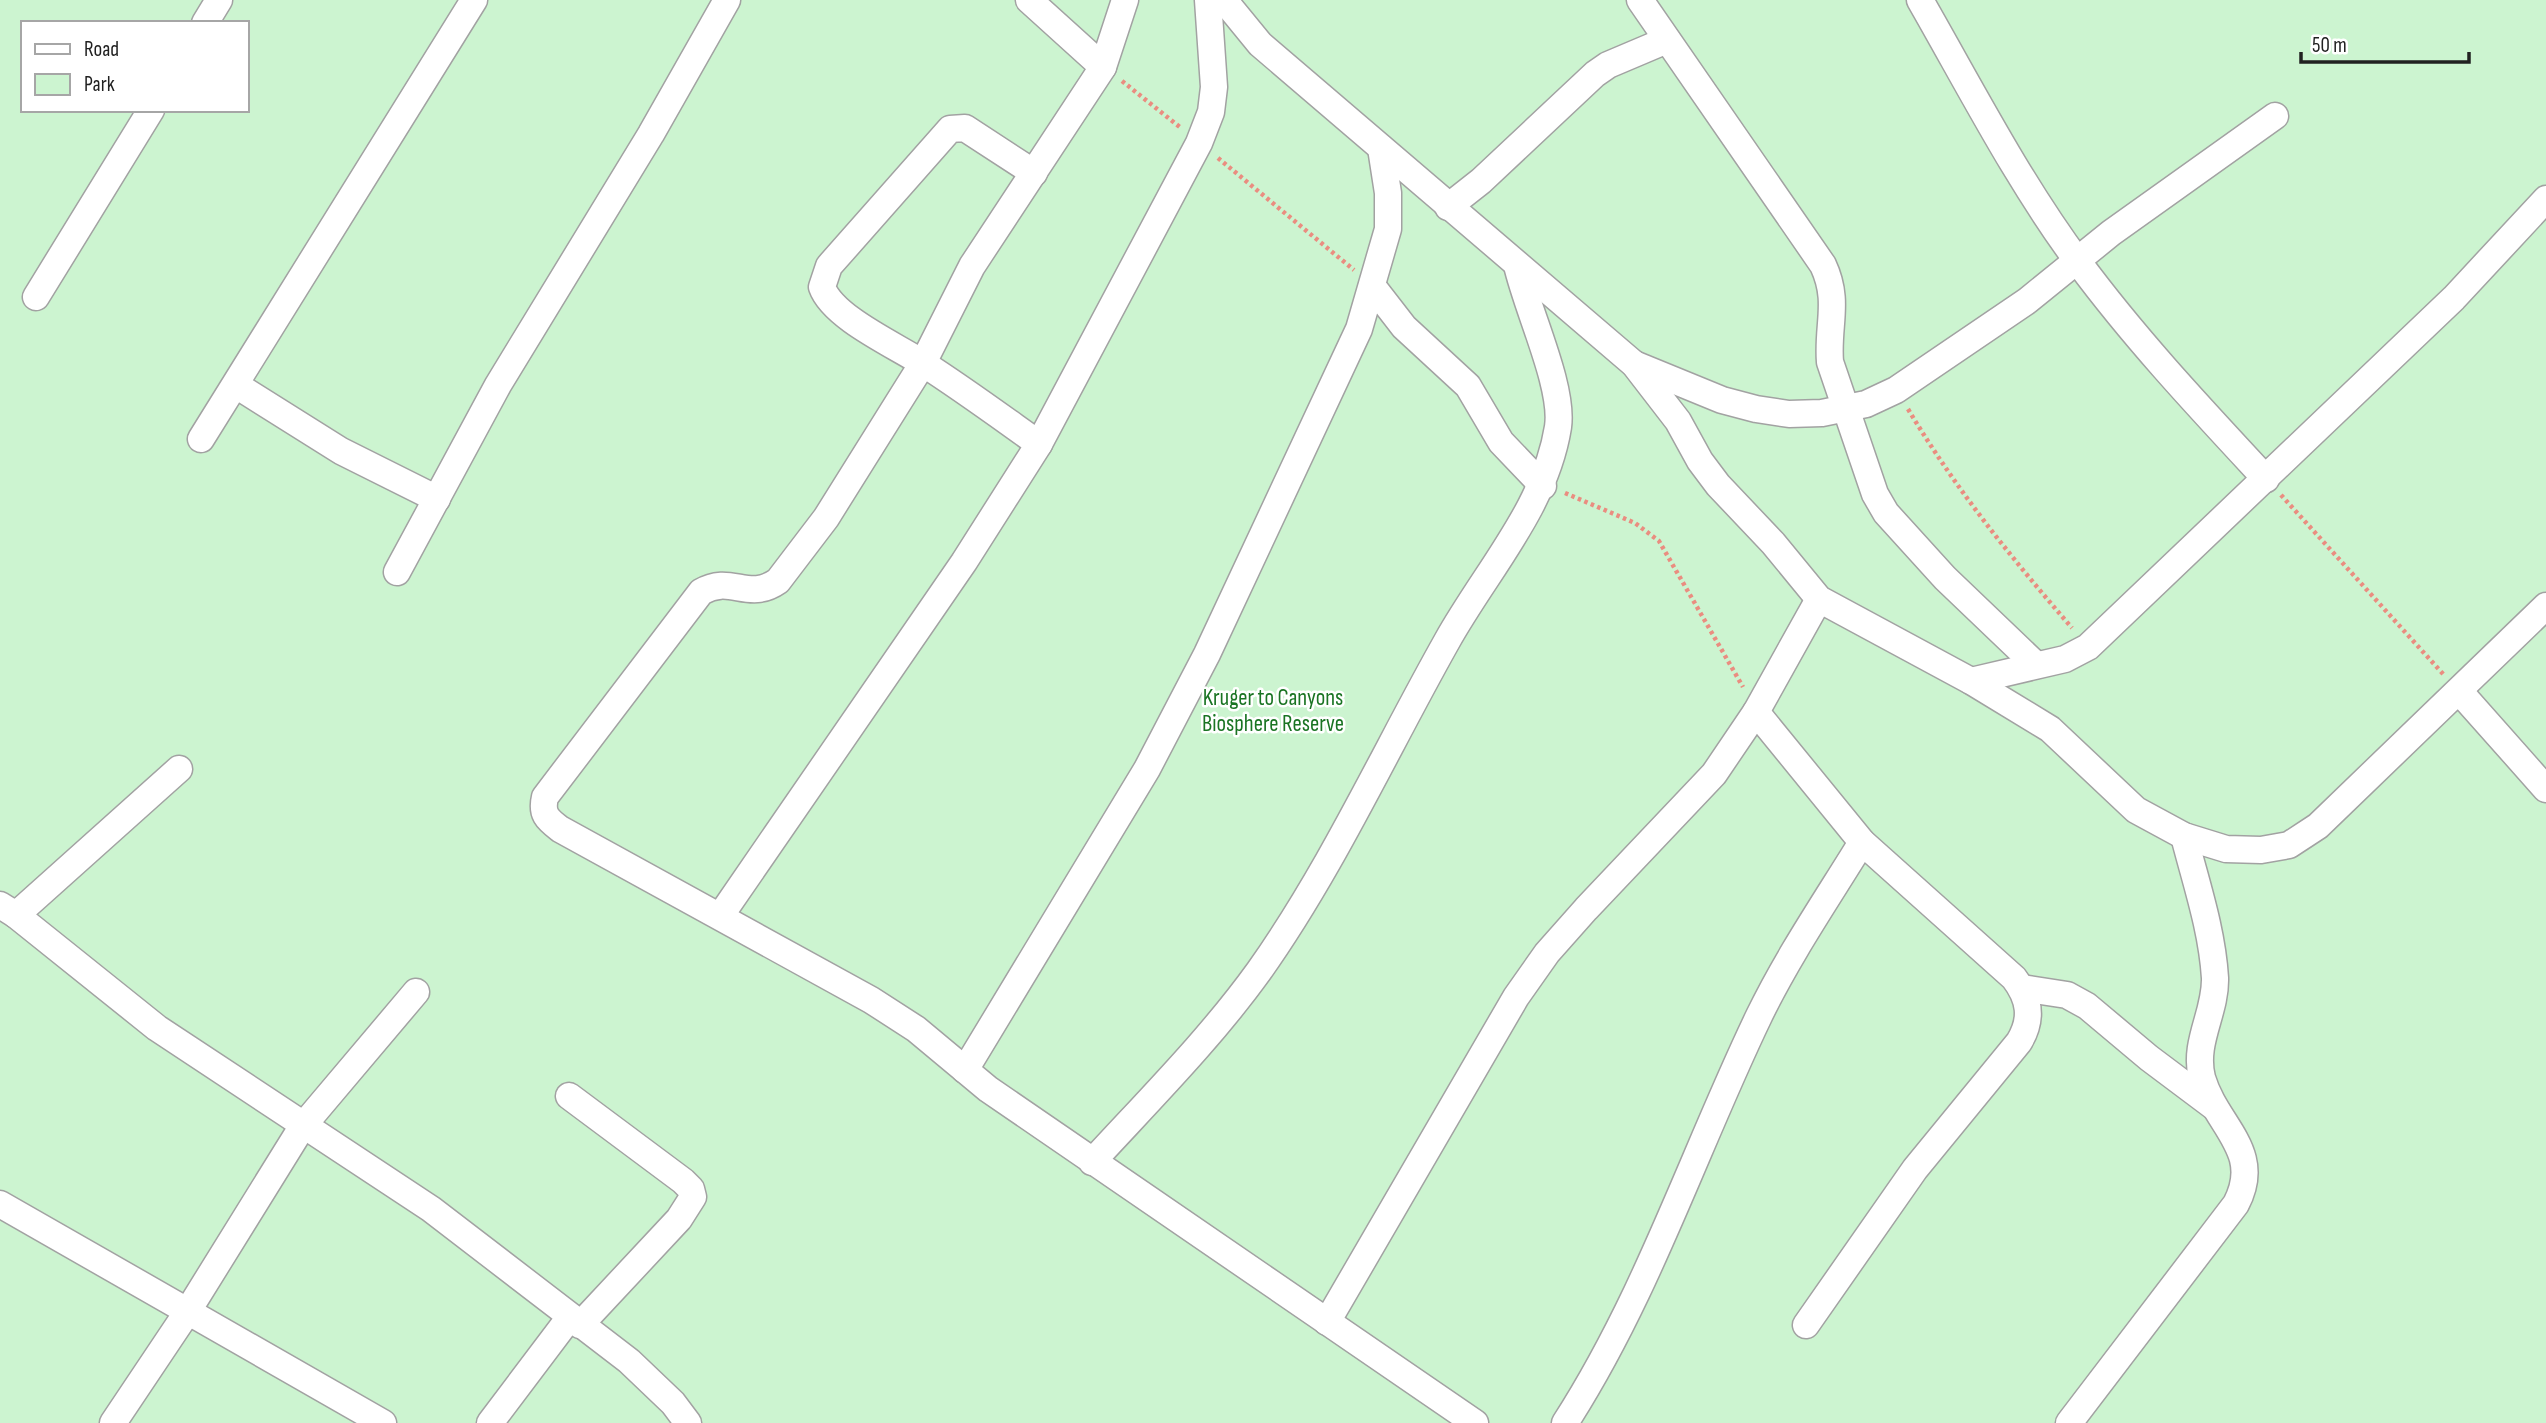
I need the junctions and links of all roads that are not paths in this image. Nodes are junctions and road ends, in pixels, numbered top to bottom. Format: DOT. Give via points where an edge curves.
graph roads {
  1 [pos="219,0"];
  2 [pos="474,0"];
  3 [pos="727,0"];
  4 [pos="1029,0"];
  5 [pos="1125,0"];
  6 [pos="1208,0"];
  7 [pos="1224,0"];
  8 [pos="1640,0"];
  9 [pos="1920,0"];
  10 [pos="206,21"];
  11 [pos="1667,40"];
  12 [pos="1103,66"];
  13 [pos="150,112"];
  14 [pos="2275,116"];
  15 [pos="1381,148"];
  16 [pos="1034,173"];
  17 [pos="2546,199"];
  18 [pos="1448,207"];
  19 [pos="2077,261"];
  20 [pos="1517,265"];
  21 [pos="1373,287"];
  22 [pos="36,297"];
  23 [pos="923,363"];
  24 [pos="1634,364"];
  25 [pos="236,385"];
  26 [pos="1845,410"];
  27 [pos="201,439"];
  28 [pos="1039,444"];
  29 [pos="2266,478"];
  30 [pos="1543,486"];
  31 [pos="437,499"];
  32 [pos="397,572"];
  33 [pos="1819,599"];
  34 [pos="2546,606"];
  35 [pos="2035,665"];
  36 [pos="1971,681"];
  37 [pos="2459,691"];
  38 [pos="1756,712"];
  39 [pos="179,769"];
  40 [pos="2546,789"];
  41 [pos="2183,836"];
  42 [pos="1862,842"];
  43 [pos="8,910"];
  44 [pos="721,915"];
  45 [pos="2022,988"];
  46 [pos="416,992"];
  47 [pos="965,1070"];
  48 [pos="569,1096"];
  49 [pos="2213,1106"];
  50 [pos="302,1127"];
  51 [pos="1093,1162"];
  52 [pos="1,1208"];
  53 [pos="186,1314"];
  54 [pos="575,1321"];
  55 [pos="1327,1322"];
  56 [pos="1806,1325"];
  57 [pos="113,1423"];
  58 [pos="383,1423"];
  59 [pos="490,1423"];
  60 [pos="688,1423"];
  61 [pos="1475,1423"];
  62 [pos="1565,1423"];
  63 [pos="2069,1423"];
  1 -- 10 [label="street"];
  2 -- 25 [label="street"];
  3 -- 31 [label="street" via="652,134 498,385"];
  4 -- 12 [label="street"];
  5 -- 12 [label="street"];
  6 -- 28 [label="street" via="1214,87 1211,112 1199,143"];
  7 -- 15 [label="street" via="1260,44"];
  8 -- 11 [label="street"];
  9 -- 19 [label="street" via="2017,170"];
  11 -- 18 [label="street" via="1595,74"];
  11 -- 26 [label="street" via="1823,265 1834,295 1830,362"];
  12 -- 16 [label="street"];
  13 -- 22 [label="street"];
  14 -- 19 [label="street"];
  15 -- 18 [label="street"];
  15 -- 21 [label="street" via="1388,229"];
  16 -- 23 [label="street" via="972,266"];
  16 -- 23 [label="street" via="965,128 950,129 829,266 822,280 824,294 869,331"];
  17 -- 29 [label="street" via="2454,298"];
  18 -- 20 [label="street"];
  19 -- 26 [label="street" via="2027,302 1896,390"];
  19 -- 29 [label="street" via="2158,363"];
  20 -- 24 [label="street"];
  20 -- 30 [label="street" via="1558,398 1558,424"];
  21 -- 30 [label="street" via="1404,327 1468,386 1501,442"];
  21 -- 47 [label="street" via="1353,341 1208,654 1147,769"];
  23 -- 28 [label="street"];
  23 -- 44 [label="street" via="826,519 778,582 760,591 727,584 701,592 545,797 544,815 560,829"];
  24 -- 26 [label="street" via="1756,410 1789,414"];
  24 -- 33 [label="street" via="1678,421 1718,485"];
  25 -- 27 [label="street"];
  25 -- 31 [label="street" via="341,451"];
  26 -- 35 [label="street" via="1886,513"];
  28 -- 44 [label="street" via="964,562"];
  29 -- 35 [label="street" via="2088,648"];
  30 -- 51 [label="street" via="1448,639 1314,883 1258,972"];
  31 -- 32 [label="street"];
  33 -- 36 [label="street"];
  33 -- 38 [label="street"];
  34 -- 37 [label="street"];
  35 -- 36 [label="street"];
  36 -- 41 [label="street" via="2050,729 2136,810"];
  37 -- 40 [label="street"];
  37 -- 41 [label="street" via="2318,825 2289,845 2225,849"];
  38 -- 42 [label="street"];
  38 -- 55 [label="street" via="1714,774 1547,953 1516,997"];
  39 -- 43 [label="street"];
  41 -- 49 [label="street" via="2210,932 2215,980 2198,1053"];
  42 -- 45 [label="street"];
  42 -- 62 [label="street" via="1760,1013 1642,1283"];
  43 -- 50 [label="street" via="157,1028"];
  44 -- 47 [label="street" via="883,1007"];
  45 -- 49 [label="street" via="2067,995 2087,1006"];
  45 -- 56 [label="street" via="2028,1002 2025,1032 1915,1169"];
  46 -- 50 [label="street"];
  47 -- 51 [label="street"];
  48 -- 54 [label="street" via="683,1181 693,1197 679,1219"];
  49 -- 63 [label="street" via="2245,1162 2244,1188"];
  50 -- 53 [label="street"];
  50 -- 54 [label="street" via="431,1209"];
  51 -- 55 [label="street"];
  52 -- 53 [label="street"];
  53 -- 57 [label="street"];
  53 -- 58 [label="street"];
  54 -- 59 [label="street"];
  54 -- 60 [label="street" via="629,1361 674,1403"];
  55 -- 61 [label="street"];
}
